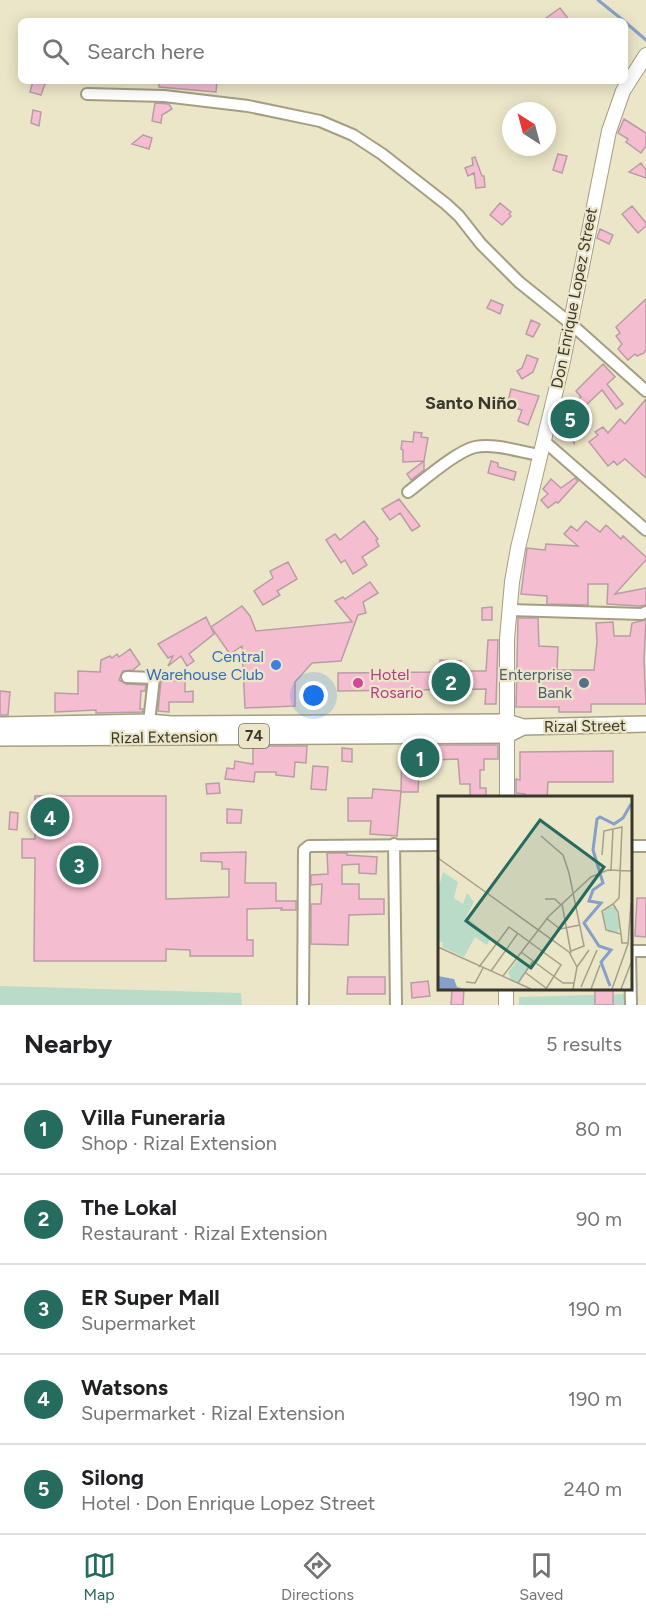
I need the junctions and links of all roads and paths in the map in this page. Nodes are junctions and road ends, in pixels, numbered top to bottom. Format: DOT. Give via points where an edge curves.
graph roads {
  1 [pos="646,56"];
  2 [pos="628,83"];
  3 [pos="628,84"];
  4 [pos="87,94"];
  5 [pos="570,323"];
  6 [pos="646,391"];
  7 [pos="544,441"];
  8 [pos="540,455"];
  9 [pos="408,492"];
  10 [pos="646,530"];
  11 [pos="510,610"];
  12 [pos="646,612"];
  13 [pos="127,677"];
  14 [pos="149,722"];
  15 [pos="646,724"];
  16 [pos="0,725"];
  17 [pos="507,729"];
  18 [pos="0,738"];
  19 [pos="507,796"];
  20 [pos="394,844"];
  21 [pos="438,845"];
  22 [pos="631,990"];
  23 [pos="303,1005"];
  24 [pos="396,1005"];
  25 [pos="631,1005"];
  1 -- 2 [label="street, Don Enrique Lopez Street"];
  3 -- 5 [label="street, Don Enrique Lopez Street" via="614,114 600,171"];
  4 -- 5 [label="street" via="164,96 248,106 320,121 353,135 446,204 519,282"];
  5 -- 6 [label="street"];
  5 -- 7 [label="street, Don Enrique Lopez Street"];
  7 -- 8 [label="street, Don Enrique Lopez Street"];
  7 -- 10 [label="street"];
  8 -- 9 [label="street" via="476,447 464,451"];
  8 -- 11 [label="street, Don Enrique Lopez Street" via="518,548"];
  11 -- 12 [label="street"];
  11 -- 17 [label="street, Don Enrique Lopez Street"];
  13 -- 14 [label="street" via="154,678"];
  14 -- 16 [label="main road, Rizal Extension / 74"];
  14 -- 17 [label="main road, Rizal Extension / 74"];
  15 -- 17 [label="main road, Rizal Street / 74"];
  17 -- 18 [label="main road, Rizal Extension / 74"];
  17 -- 19 [label="street, Don Enrique Lopez Street"];
  20 -- 21 [label="street"];
  20 -- 23 [label="street" via="309,846 304,850"];
  20 -- 24 [label="street"];
  22 -- 25 [label="street"];
}
